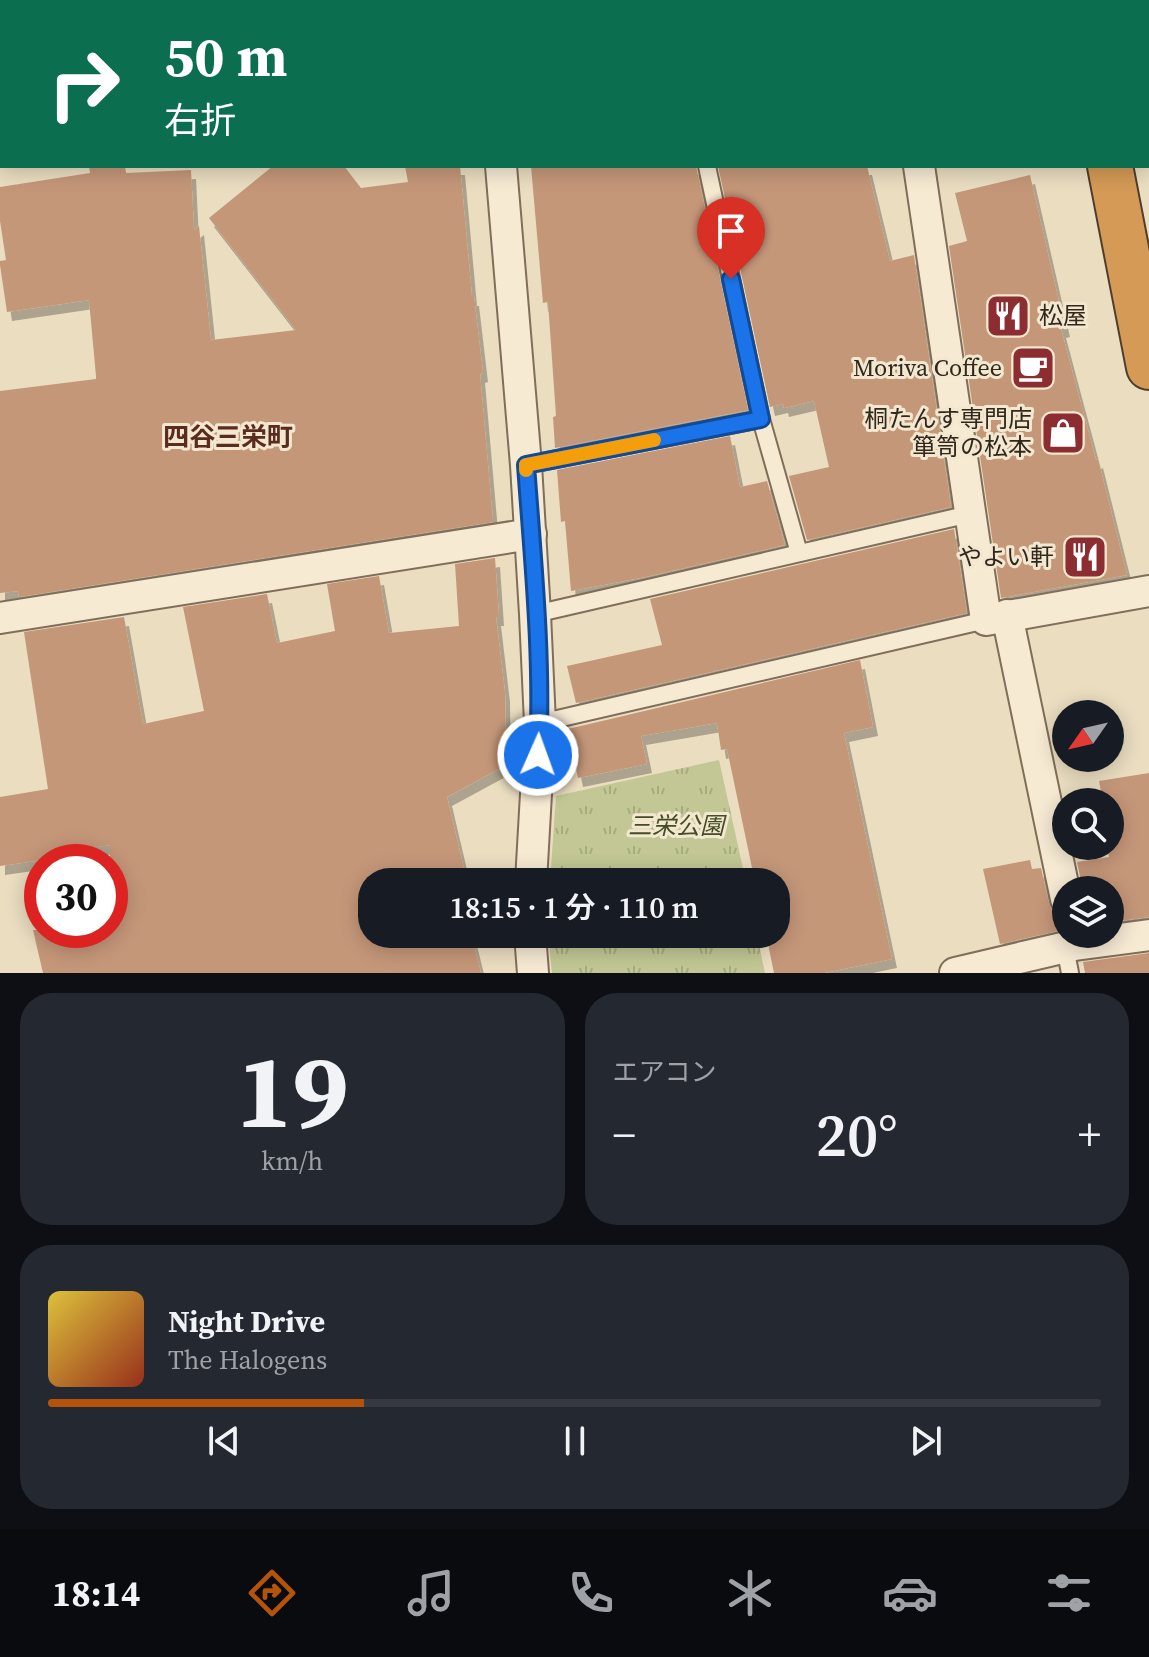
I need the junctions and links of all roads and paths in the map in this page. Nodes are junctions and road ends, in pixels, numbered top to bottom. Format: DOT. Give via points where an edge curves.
graph roads {
  1 [pos="501,168"];
  2 [pos="707,168"];
  3 [pos="919,168"];
  4 [pos="1110,168"];
  5 [pos="1149,367"];
  6 [pos="761,419"];
  7 [pos="526,465"];
  8 [pos="970,514"];
  9 [pos="531,534"];
  10 [pos="799,553"];
  11 [pos="1149,591"];
  12 [pos="535,614"];
  13 [pos="0,618"];
  14 [pos="997,618"];
  15 [pos="540,723"];
  16 [pos="532,868"];
  17 [pos="1060,876"];
  18 [pos="1149,935"];
  19 [pos="531,948"];
  20 [pos="1071,950"];
  21 [pos="533,973"];
  22 [pos="955,973"];
  1 -- 7 [label="street"];
  2 -- 6 [label="lane"];
  3 -- 8 [label="street"];
  4 -- 5 [label="highway"];
  6 -- 7 [label="lane"];
  6 -- 10 [label="lane"];
  7 -- 9 [label="street"];
  8 -- 10 [label="lane"];
  8 -- 14 [label="street"];
  9 -- 12 [label="street"];
  9 -- 13 [label="street"];
  10 -- 12 [label="lane"];
  11 -- 14 [label="street"];
  12 -- 15 [label="street"];
  14 -- 15 [label="lane"];
  14 -- 17 [label="street"];
  15 -- 16 [label="street"];
  18 -- 20 [label="street"];
  19 -- 21 [label="street"];
  20 -- 22 [label="street"];
}
